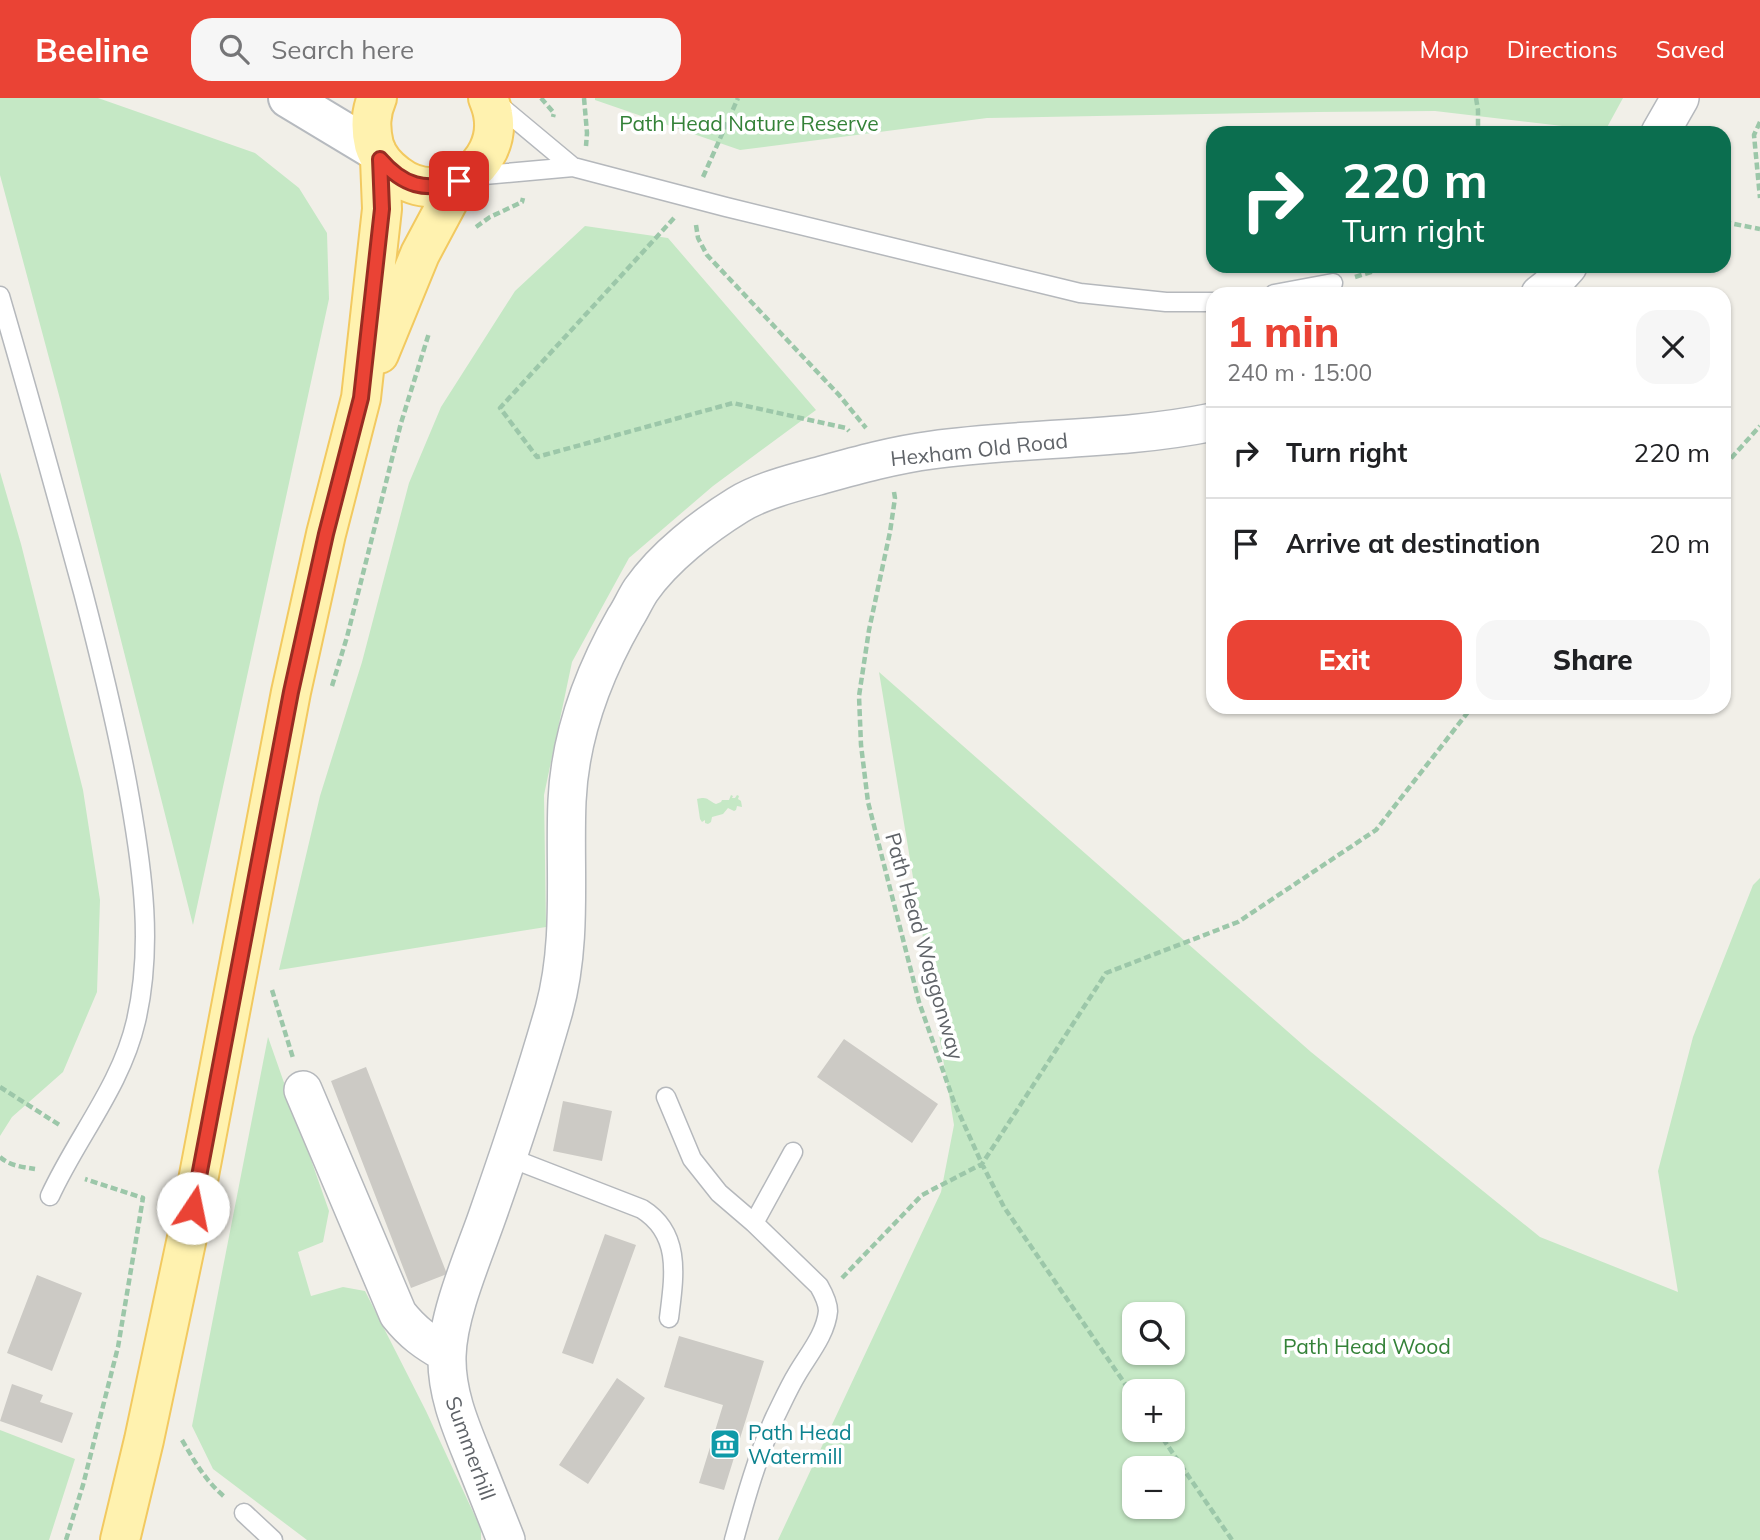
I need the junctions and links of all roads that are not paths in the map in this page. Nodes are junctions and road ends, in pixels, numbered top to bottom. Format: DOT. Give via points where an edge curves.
graph roads {
  1 [pos="288,98"];
  2 [pos="377,98"];
  3 [pos="489,98"];
  4 [pos="1680,98"];
  5 [pos="1664,126"];
  6 [pos="378,155"];
  7 [pos="578,168"];
  8 [pos="463,179"];
  9 [pos="1562,273"];
  10 [pos="1333,283"];
  11 [pos="1312,287"];
  12 [pos="1549,287"];
  13 [pos="0,296"];
  14 [pos="1206,302"];
  15 [pos="361,398"];
  16 [pos="1206,423"];
  17 [pos="303,1090"];
  18 [pos="666,1097"];
  19 [pos="793,1152"];
  20 [pos="508,1157"];
  21 [pos="50,1196"];
  22 [pos="754,1223"];
  23 [pos="669,1318"];
  24 [pos="447,1354"];
  25 [pos="244,1513"];
  26 [pos="120,1540"];
  27 [pos="273,1540"];
  28 [pos="506,1540"];
  29 [pos="734,1540"];
  1 -- 6 [label="street"];
  2 -- 6 [label="main road" via="370,131"];
  3 -- 7 [label="lane"];
  3 -- 8 [label="main road" via="494,131 490,149"];
  4 -- 5 [label="street"];
  6 -- 8 [label="main road" via="401,179 415,185 437,187"];
  6 -- 15 [label="main road" via="382,209"];
  7 -- 8 [label="lane"];
  7 -- 14 [label="lane" via="1080,293"];
  8 -- 15 [label="main road" via="421,254"];
  9 -- 12 [label="street"];
  10 -- 11 [label="lane"];
  13 -- 21 [label="lane" via="103,665 126,774 145,907 142,991 125,1056"];
  15 -- 26 [label="main road" via="291,692 188,1233"];
  16 -- 20 [label="street, Hexham Old Road" via="1127,436 998,443 888,457 742,502 668,560 642,589 600,665 586,701 567,796 563,968"];
  17 -- 24 [label="street" via="356,1250 411,1330"];
  18 -- 22 [label="lane" via="692,1159 719,1193"];
  19 -- 22 [label="lane"];
  20 -- 23 [label="lane" via="653,1216 669,1240 673,1257"];
  20 -- 24 [label="street, Summerhill" via="463,1286"];
  22 -- 29 [label="lane" via="819,1286 828,1310 814,1348 774,1419"];
  24 -- 28 [label="street, Summerhill" via="448,1385 458,1420"];
  25 -- 27 [label="lane"];
}
